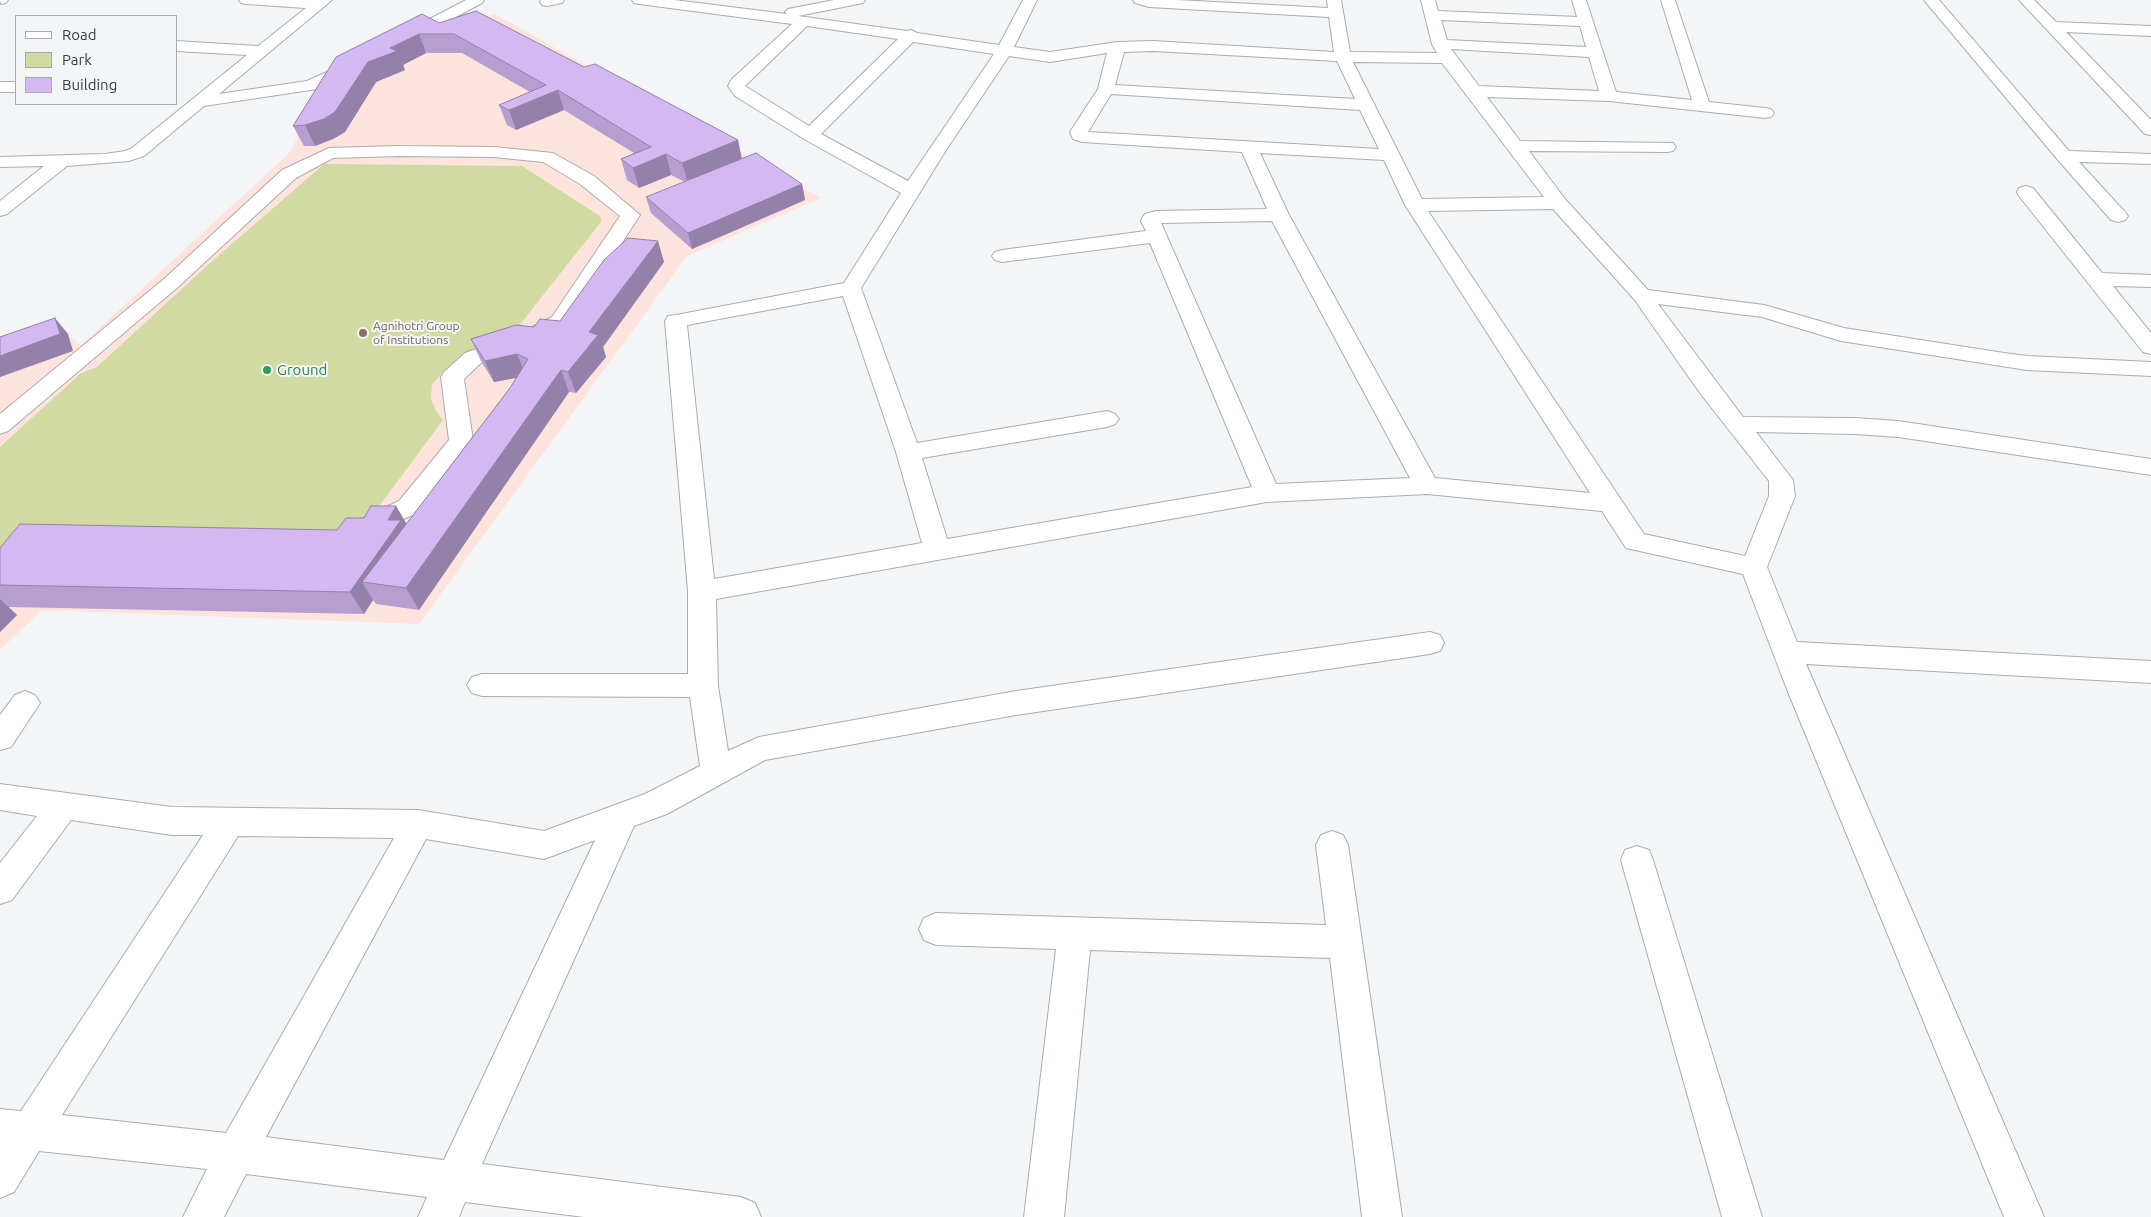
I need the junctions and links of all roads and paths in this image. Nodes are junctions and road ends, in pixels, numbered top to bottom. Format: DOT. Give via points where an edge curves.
graph roads {
  1 [pos="246,0"];
  2 [pos="477,0"];
  3 [pos="639,0"];
  4 [pos="858,0"];
  5 [pos="1030,0"];
  6 [pos="1140,0"];
  7 [pos="1579,0"];
  8 [pos="1668,0"];
  9 [pos="1932,0"];
  10 [pos="2026,0"];
  11 [pos="323,2"];
  12 [pos="1335,6"];
  13 [pos="1429,8"];
  14 [pos="769,17"];
  15 [pos="804,21"];
  16 [pos="1584,22"];
  17 [pos="2053,27"];
  18 [pos="2151,31"];
  19 [pos="911,35"];
  20 [pos="178,46"];
  21 [pos="389,46"];
  22 [pos="1118,47"];
  23 [pos="1005,49"];
  24 [pos="262,51"];
  25 [pos="1444,51"];
  26 [pos="1594,52"];
  27 [pos="1343,57"];
  28 [pos="364,60"];
  29 [pos="15,86"];
  30 [pos="0,87"];
  31 [pos="1106,89"];
  32 [pos="1474,90"];
  33 [pos="1609,96"];
  34 [pos="197,97"];
  35 [pos="1367,105"];
  36 [pos="1702,106"];
  37 [pos="2128,106"];
  38 [pos="2151,107"];
  39 [pos="1765,113"];
  40 [pos="2151,130"];
  41 [pos="810,134"];
  42 [pos="1515,146"];
  43 [pos="1668,147"];
  44 [pos="1249,148"];
  45 [pos="1390,156"];
  46 [pos="2064,156"];
  47 [pos="2151,159"];
  48 [pos="63,160"];
  49 [pos="0,162"];
  50 [pos="912,191"];
  51 [pos="2026,192"];
  52 [pos="1558,204"];
  53 [pos="1415,205"];
  54 [pos="0,210"];
  55 [pos="1279,215"];
  56 [pos="2118,216"];
  57 [pos="1156,236"];
  58 [pos="1002,256"];
  59 [pos="2098,279"];
  60 [pos="2151,281"];
  61 [pos="851,288"];
  62 [pos="1641,295"];
  63 [pos="2151,346"];
  64 [pos="2151,369"];
  65 [pos="1107,419"];
  66 [pos="1738,424"];
  67 [pos="0,426"];
  68 [pos="908,452"];
  69 [pos="2151,467"];
  70 [pos="1427,486"];
  71 [pos="1267,493"];
  72 [pos="1610,503"];
  73 [pos="347,535"];
  74 [pos="937,552"];
  75 [pos="1754,567"];
  76 [pos="702,591"];
  77 [pos="1430,642"];
  78 [pos="1787,652"];
  79 [pos="2151,672"];
  80 [pos="482,685"];
  81 [pos="703,686"];
  82 [pos="25,703"];
  83 [pos="0,738"];
  84 [pos="716,772"];
  85 [pos="0,797"];
  86 [pos="64,806"];
  87 [pos="622,817"];
  88 [pos="229,822"];
  89 [pos="418,824"];
  90 [pos="1332,845"];
  91 [pos="1638,860"];
  92 [pos="0,889"];
  93 [pos="936,929"];
  94 [pos="1075,933"];
  95 [pos="1344,942"];
  96 [pos="16,1130"];
  97 [pos="236,1153"];
  98 [pos="0,1178"];
  99 [pos="454,1180"];
  100 [pos="203,1217"];
  101 [pos="438,1217"];
  102 [pos="741,1217"];
  103 [pos="1044,1217"];
  104 [pos="1382,1217"];
  105 [pos="1742,1217"];
  106 [pos="2024,1217"];
  1 -- 11 [label="street"];
  2 -- 21 [label="street"];
  3 -- 14 [label="street"];
  4 -- 14 [label="street"];
  5 -- 23 [label="street"];
  6 -- 12 [label="street" via="1149,3"];
  7 -- 16 [label="street"];
  8 -- 36 [label="street"];
  9 -- 46 [label="street"];
  10 -- 17 [label="street"];
  11 -- 24 [label="street"];
  12 -- 27 [label="street"];
  13 -- 16 [label="street"];
  13 -- 25 [label="street"];
  14 -- 15 [label="street"];
  15 -- 19 [label="street"];
  15 -- 41 [label="street" via="736,86 740,92"];
  16 -- 26 [label="street"];
  17 -- 18 [label="street"];
  17 -- 37 [label="street"];
  19 -- 23 [label="street"];
  19 -- 41 [label="street"];
  20 -- 24 [label="street"];
  22 -- 23 [label="street" via="1050,57"];
  22 -- 27 [label="street" via="1162,46"];
  22 -- 31 [label="street"];
  23 -- 50 [label="street"];
  24 -- 34 [label="street"];
  25 -- 26 [label="street"];
  25 -- 27 [label="street"];
  25 -- 32 [label="street"];
  26 -- 33 [label="street"];
  27 -- 35 [label="street"];
  28 -- 34 [label="street" via="311,85"];
  29 -- 30 [label="street"];
  31 -- 35 [label="street"];
  31 -- 44 [label="street" via="1080,132 1082,137"];
  32 -- 33 [label="street"];
  32 -- 42 [label="street"];
  33 -- 36 [label="street"];
  34 -- 48 [label="street" via="133,154 106,159"];
  35 -- 45 [label="street"];
  36 -- 39 [label="street"];
  37 -- 38 [label="street"];
  37 -- 40 [label="street"];
  41 -- 50 [label="street"];
  42 -- 43 [label="street"];
  42 -- 52 [label="street"];
  44 -- 45 [label="street"];
  44 -- 55 [label="street"];
  45 -- 53 [label="street"];
  46 -- 47 [label="street"];
  46 -- 56 [label="street"];
  48 -- 49 [label="street"];
  48 -- 54 [label="street"];
  50 -- 61 [label="street"];
  51 -- 59 [label="street"];
  52 -- 53 [label="street"];
  52 -- 62 [label="street"];
  53 -- 72 [label="street"];
  55 -- 57 [label="street" via="1152,218"];
  55 -- 70 [label="street"];
  57 -- 58 [label="street"];
  57 -- 71 [label="street"];
  59 -- 60 [label="street"];
  59 -- 63 [label="street"];
  61 -- 68 [label="street"];
  61 -- 76 [label="street" via="676,321"];
  62 -- 64 [label="street" via="1757,310 1841,334 2004,360"];
  62 -- 66 [label="street"];
  65 -- 68 [label="street"];
  66 -- 69 [label="street" via="1898,429"];
  66 -- 75 [label="street" via="1775,472 1783,488"];
  67 -- 73 [label="street" via="171,283 289,174 329,153 494,152 547,156 587,180 630,215 560,320 522,341 473,358 452,377 461,441 408,507"];
  68 -- 74 [label="street"];
  70 -- 71 [label="street"];
  70 -- 72 [label="street"];
  71 -- 74 [label="street"];
  72 -- 75 [label="street" via="1635,541"];
  74 -- 76 [label="street"];
  75 -- 78 [label="street"];
  76 -- 81 [label="street"];
  77 -- 84 [label="street" via="1016,704 759,749"];
  78 -- 79 [label="street"];
  78 -- 106 [label="street"];
  80 -- 81 [label="street"];
  81 -- 84 [label="street"];
  82 -- 83 [label="street"];
  84 -- 87 [label="street" via="656,804"];
  85 -- 86 [label="street"];
  86 -- 88 [label="street" via="172,821"];
  86 -- 92 [label="street"];
  87 -- 89 [label="street" via="544,845"];
  87 -- 99 [label="street"];
  88 -- 89 [label="street"];
  88 -- 96 [label="street"];
  89 -- 97 [label="street"];
  90 -- 95 [label="street"];
  91 -- 105 [label="street"];
  93 -- 94 [label="street"];
  94 -- 95 [label="street"];
  94 -- 103 [label="street"];
  95 -- 104 [label="street"];
  96 -- 97 [label="street"];
  96 -- 98 [label="street"];
  97 -- 99 [label="street"];
  97 -- 100 [label="street"];
  99 -- 101 [label="street"];
  99 -- 102 [label="street"];
}
